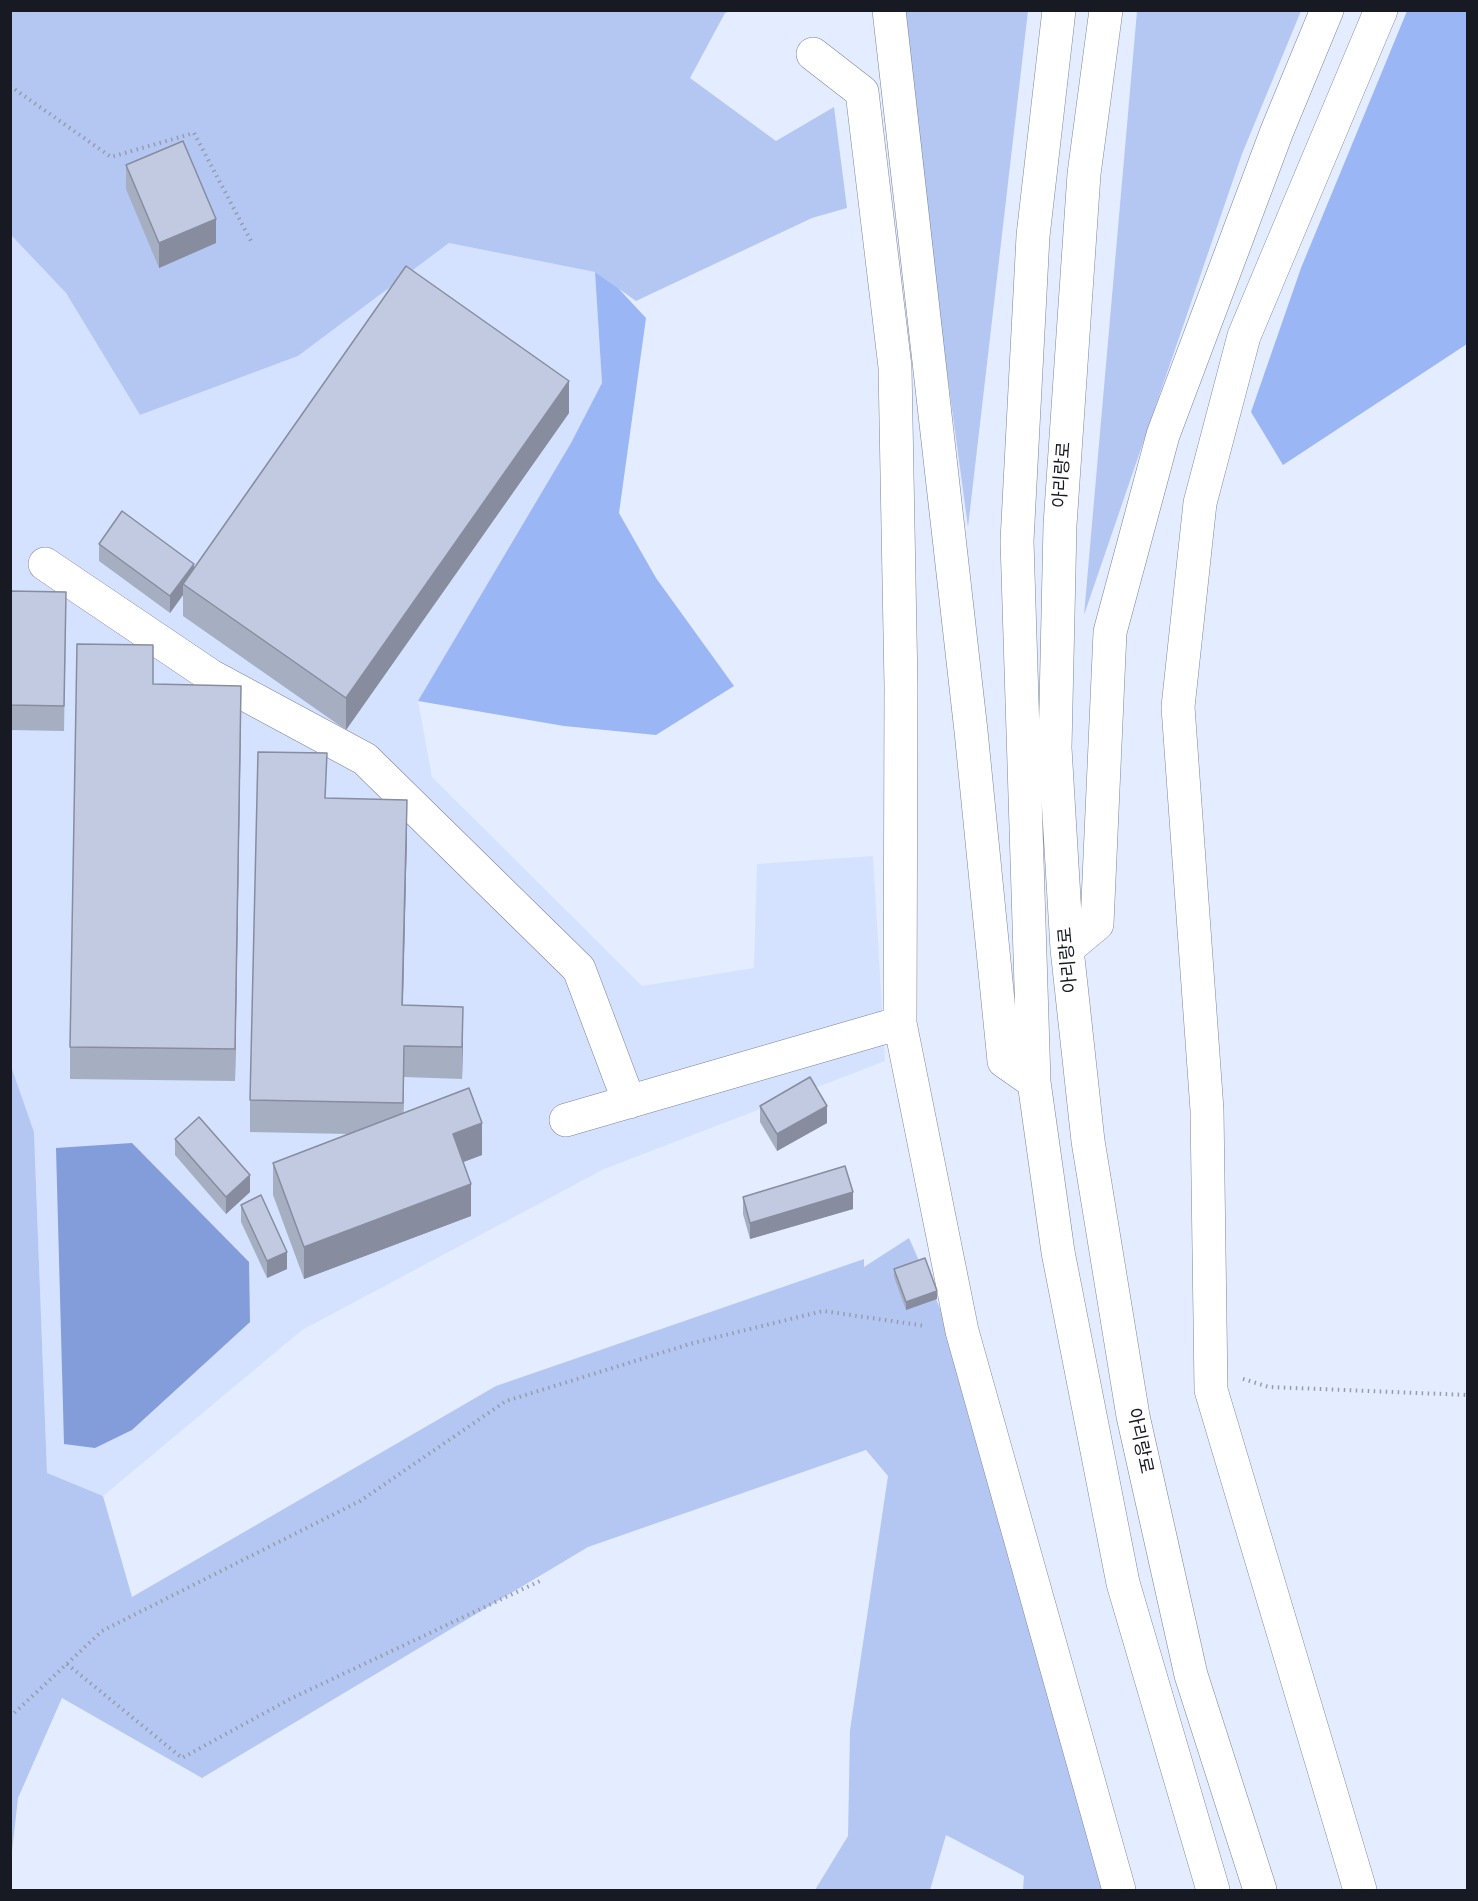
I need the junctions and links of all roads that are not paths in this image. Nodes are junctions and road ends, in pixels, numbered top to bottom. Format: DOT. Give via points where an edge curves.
graph roads {
  1 [pos="889,10"];
  2 [pos="1059,10"];
  3 [pos="1106,10"];
  4 [pos="1327,10"];
  5 [pos="1381,10"];
  6 [pos="813,54"];
  7 [pos="45,564"];
  8 [pos="1066,950"];
  9 [pos="900,1023"];
  10 [pos="1034,1082"];
  11 [pos="629,1102"];
  12 [pos="566,1120"];
  13 [pos="1119,1890"];
  14 [pos="1213,1890"];
  15 [pos="1260,1890"];
  16 [pos="1360,1890"];
  1 -- 10 [label="main road" via="971,731 1004,1061"];
  2 -- 10 [label="main road, 아리랑로" via="1033,236 1017,541"];
  3 -- 8 [label="main road, 아리랑로" via="1083,174 1060,525 1055,748"];
  4 -- 8 [label="main road" via="1277,131 1163,435 1110,632 1097,924"];
  5 -- 16 [label="main road" via="1244,336 1200,503 1178,707 1207,1110 1211,1390"];
  6 -- 9 [label="main road" via="862,92 895,368 901,686"];
  7 -- 11 [label="main road" via="211,676 365,759 579,969"];
  8 -- 15 [label="main road, 아리랑로" via="1088,1141 1133,1416 1191,1675"];
  9 -- 11 [label="main road"];
  9 -- 13 [label="main road" via="962,1331"];
  10 -- 14 [label="main road, 아리랑로" via="1058,1252 1123,1583"];
  11 -- 12 [label="main road"];
}
